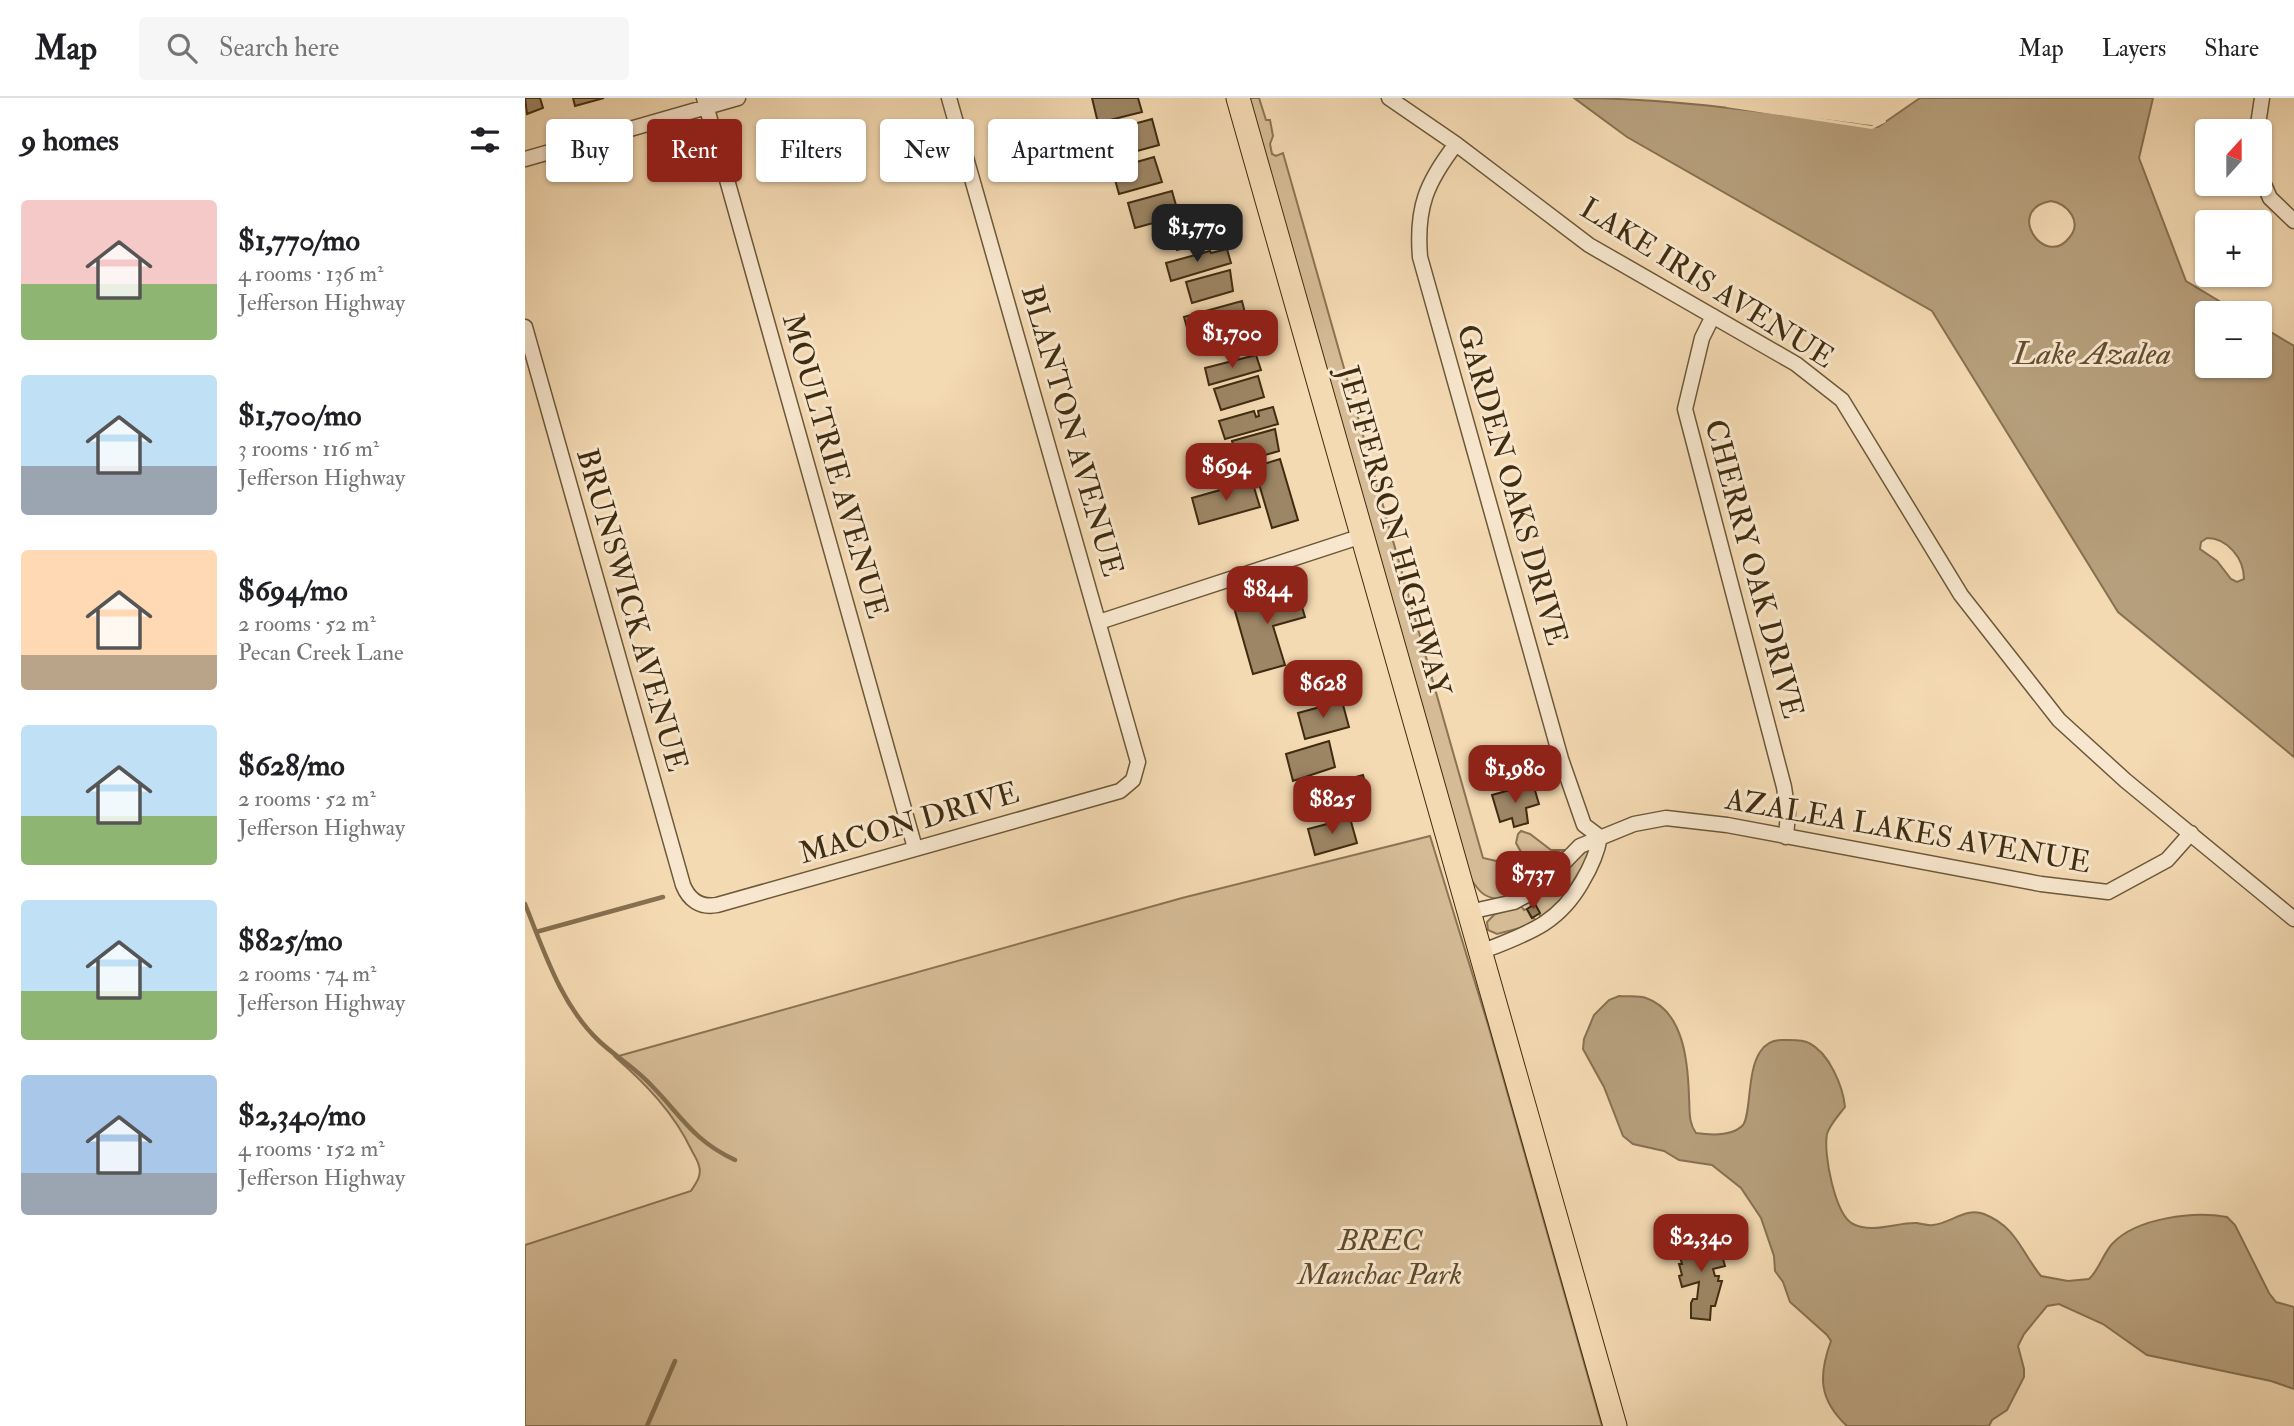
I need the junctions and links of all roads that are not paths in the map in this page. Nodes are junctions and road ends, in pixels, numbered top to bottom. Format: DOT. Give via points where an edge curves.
graph roads {
  1 [pos="738,98"];
  2 [pos="949,98"];
  3 [pos="1238,98"];
  4 [pos="1389,98"];
  5 [pos="2263,98"];
  6 [pos="706,103"];
  7 [pos="2259,119"];
  8 [pos="1455,144"];
  9 [pos="525,159"];
  10 [pos="2269,196"];
  11 [pos="2294,221"];
  12 [pos="1713,316"];
  13 [pos="525,327"];
  14 [pos="1362,536"];
  15 [pos="1099,622"];
  16 [pos="1133,780"];
  17 [pos="2191,833"];
  18 [pos="1600,837"];
  19 [pos="1786,837"];
  20 [pos="915,848"];
  21 [pos="696,902"];
  22 [pos="1469,912"];
  23 [pos="2294,919"];
  24 [pos="1481,952"];
  25 [pos="1615,1426"];
  1 -- 6 [label="street"];
  2 -- 15 [label="street, BLANTON AVENUE"];
  3 -- 14 [label="main road, JEFFERSON HIGHWAY"];
  4 -- 8 [label="street, LAKE IRIS AVENUE"];
  5 -- 7 [label="street"];
  6 -- 9 [label="street"];
  6 -- 20 [label="street, MOULTRIE AVENUE"];
  8 -- 12 [label="street, LAKE IRIS AVENUE" via="1589,244"];
  8 -- 18 [label="street, GARDEN OAKS DRIVE" via="1422,206 1420,257 1561,759 1584,825"];
  10 -- 11 [label="street"];
  12 -- 17 [label="street, LAKE IRIS AVENUE" via="1796,364 1842,400 1961,595 2059,720"];
  12 -- 19 [label="street, CHERRY OAK DRIVE" via="1702,338 1685,409 1784,787"];
  13 -- 21 [label="street, BRUNSWICK AVENUE" via="683,885"];
  14 -- 15 [label="street"];
  14 -- 22 [label="main road, JEFFERSON HIGHWAY"];
  15 -- 16 [label="street, BLANTON AVENUE" via="1138,762"];
  16 -- 20 [label="street, MACON DRIVE" via="1120,791"];
  17 -- 19 [label="street, AZALEA LAKES AVENUE" via="2167,860 2108,892"];
  17 -- 23 [label="street, LAKE IRIS AVENUE"];
  18 -- 19 [label="street, AZALEA LAKES AVENUE" via="1667,818"];
  18 -- 22 [label="street, AZALEA LAKES AVENUE" via="1580,846 1532,892 1514,902"];
  18 -- 24 [label="street" via="1596,856 1564,908 1543,925"];
  20 -- 21 [label="street, MACON DRIVE" via="717,905"];
  22 -- 24 [label="main road, JEFFERSON HIGHWAY"];
  24 -- 25 [label="main road, JEFFERSON HIGHWAY"];
}
